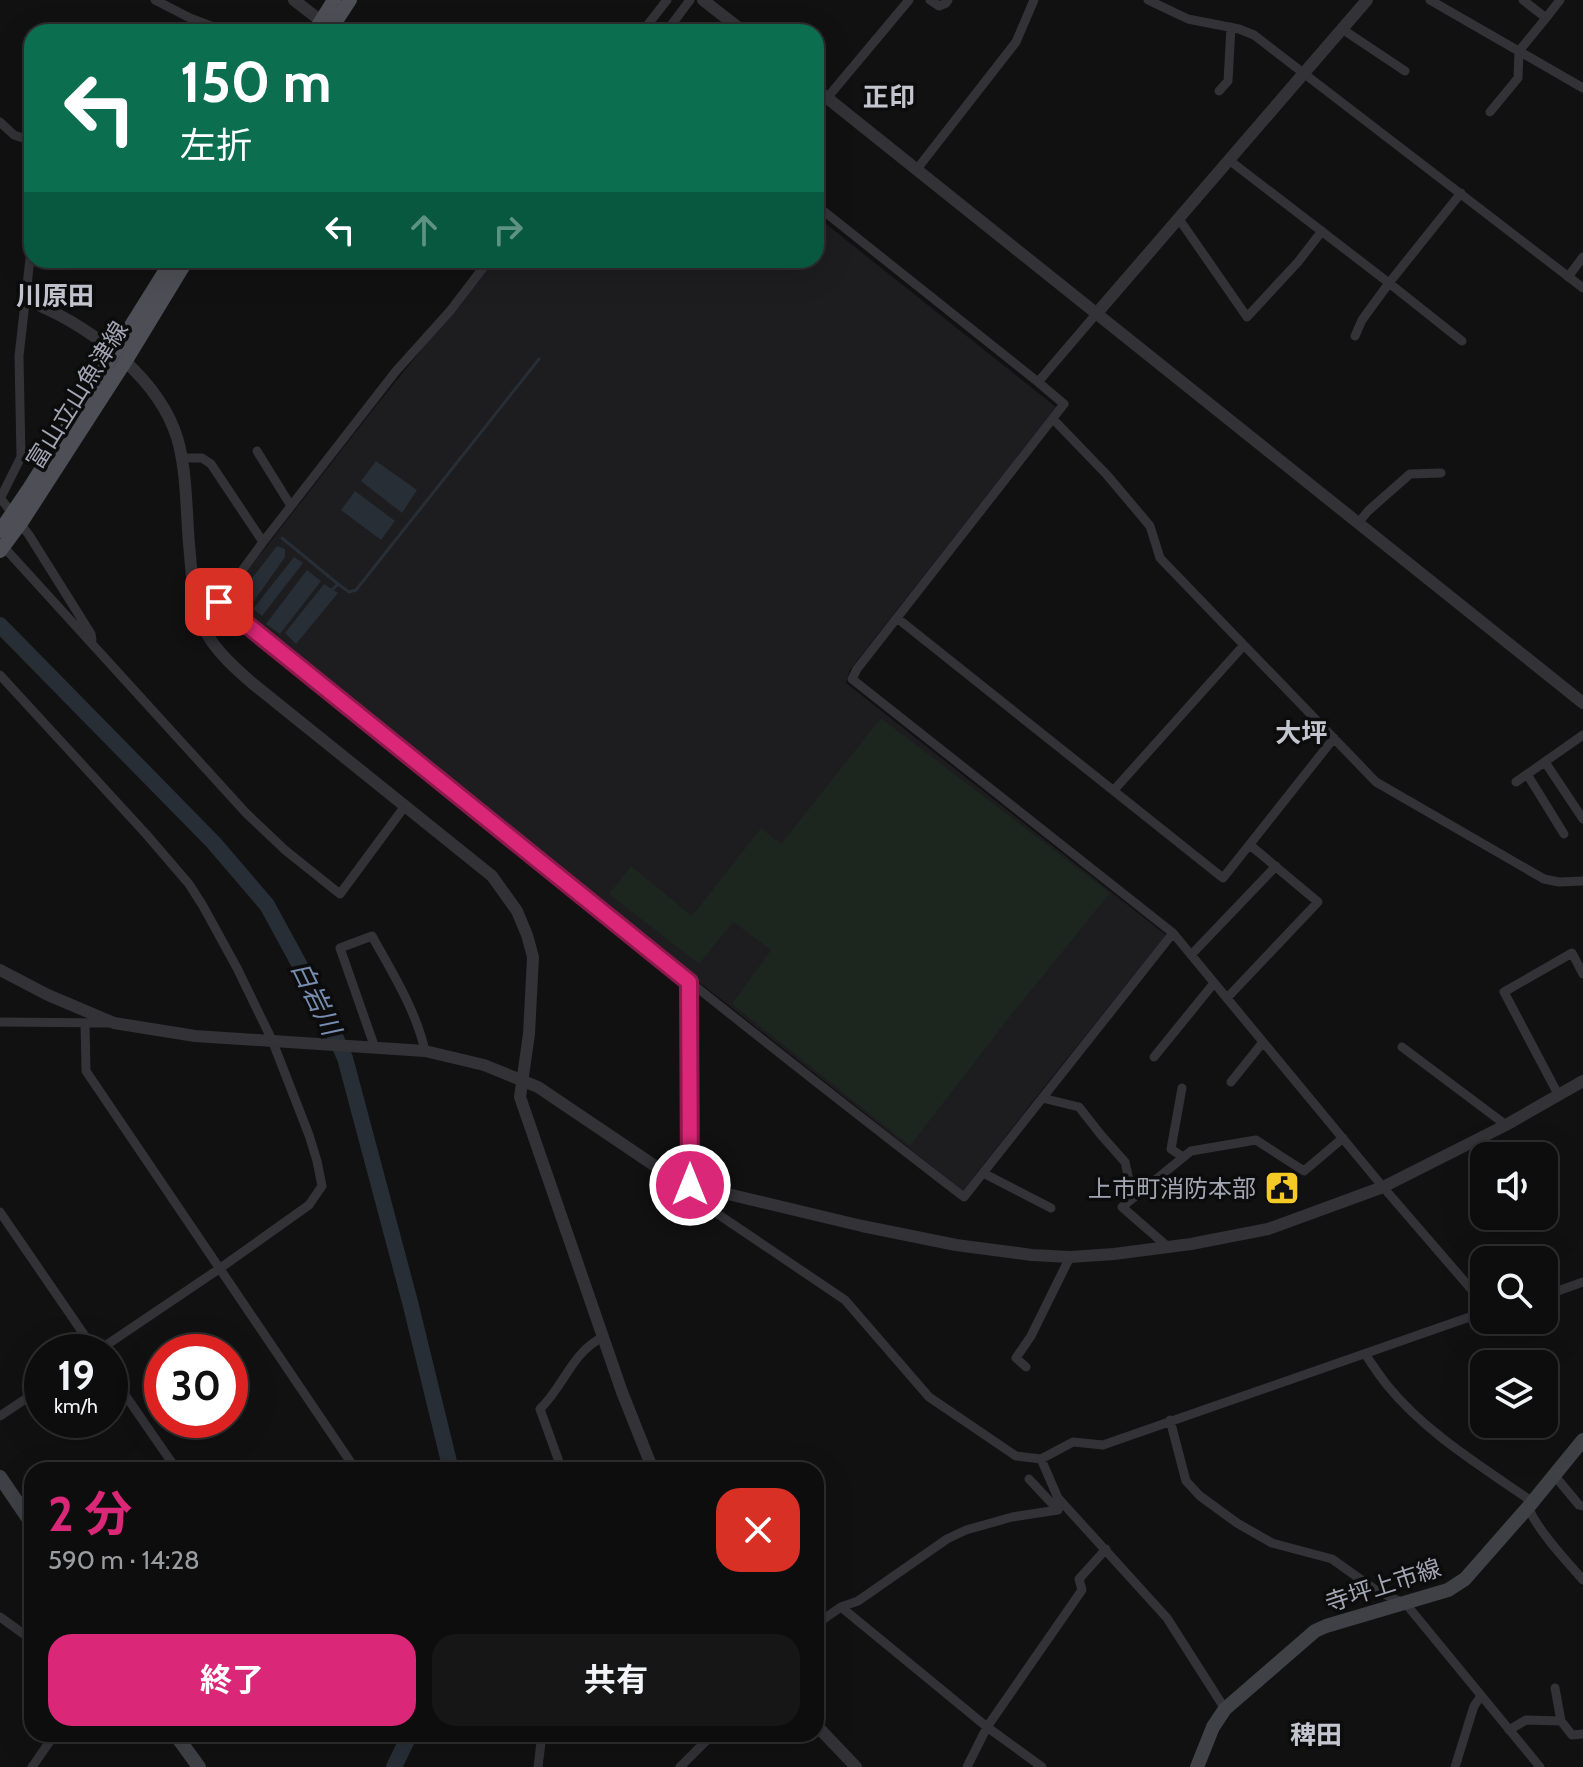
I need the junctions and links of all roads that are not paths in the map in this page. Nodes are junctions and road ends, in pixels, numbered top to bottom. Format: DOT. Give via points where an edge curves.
graph roads {
  1 [pos="155,0"];
  2 [pos="294,0"];
  3 [pos="334,0"];
  4 [pos="350,0"];
  5 [pos="667,0"];
  6 [pos="690,0"];
  7 [pos="703,0"];
  8 [pos="909,0"];
  9 [pos="930,0"];
  10 [pos="948,0"];
  11 [pos="1034,0"];
  12 [pos="1367,0"];
  13 [pos="1430,0"];
  14 [pos="1523,0"];
  15 [pos="1560,0"];
  16 [pos="1151,1"];
  17 [pos="1546,18"];
  18 [pos="206,24"];
  19 [pos="320,24"];
  20 [pos="325,24"];
  21 [pos="328,24"];
  22 [pos="648,24"];
  23 [pos="672,24"];
  24 [pos="734,24"];
  25 [pos="1231,27"];
  26 [pos="1342,29"];
  27 [pos="1519,51"];
  28 [pos="1405,71"];
  29 [pos="1304,74"];
  30 [pos="1583,88"];
  31 [pos="1219,91"];
  32 [pos="824,96"];
  33 [pos="827,98"];
  34 [pos="1490,112"];
  35 [pos="0,122"];
  36 [pos="24,138"];
  37 [pos="1229,160"];
  38 [pos="917,169"];
  39 [pos="1461,193"];
  40 [pos="824,211"];
  41 [pos="1179,219"];
  42 [pos="1322,231"];
  43 [pos="1583,257"];
  44 [pos="29,268"];
  45 [pos="168,268"];
  46 [pos="181,268"];
  47 [pos="483,268"];
  48 [pos="1568,277"];
  49 [pos="1389,283"];
  50 [pos="1583,288"];
  51 [pos="26,300"];
  52 [pos="1097,313"];
  53 [pos="1355,336"];
  54 [pos="1462,341"];
  55 [pos="120,356"];
  56 [pos="1038,382"];
  57 [pos="1053,419"];
  58 [pos="257,451"];
  59 [pos="182,458"];
  60 [pos="1441,473"];
  61 [pos="1,499"];
  62 [pos="291,506"];
  63 [pos="19,515"];
  64 [pos="1359,522"];
  65 [pos="0,531"];
  66 [pos="263,542"];
  67 [pos="4,549"];
  68 [pos="897,618"];
  69 [pos="92,642"];
  70 [pos="1244,645"];
  71 [pos="0,675"];
  72 [pos="0,684"];
  73 [pos="17,693"];
  74 [pos="1583,703"];
  75 [pos="1583,735"];
  76 [pos="1334,738"];
  77 [pos="1545,762"];
  78 [pos="1527,774"];
  79 [pos="1516,782"];
  80 [pos="1114,790"];
  81 [pos="405,806"];
  82 [pos="1583,819"];
  83 [pos="1564,834"];
  84 [pos="1250,845"];
  85 [pos="1276,866"];
  86 [pos="1583,881"];
  87 [pos="1173,933"];
  88 [pos="1191,955"];
  89 [pos="0,970"];
  90 [pos="1583,974"];
  91 [pos="689,982"];
  92 [pos="1214,983"];
  93 [pos="1227,998"];
  94 [pos="0,1022"];
  95 [pos="114,1023"];
  96 [pos="85,1024"];
  97 [pos="272,1040"];
  98 [pos="1263,1042"];
  99 [pos="1402,1047"];
  100 [pos="375,1048"];
  101 [pos="425,1051"];
  102 [pos="1154,1057"];
  103 [pos="523,1080"];
  104 [pos="1583,1081"];
  105 [pos="1231,1082"];
  106 [pos="1182,1088"];
  107 [pos="1558,1094"];
  108 [pos="1042,1098"];
  109 [pos="1506,1125"];
  110 [pos="1343,1138"];
  111 [pos="1183,1157"];
  112 [pos="983,1173"];
  113 [pos="690,1185"];
  114 [pos="1383,1187"];
  115 [pos="1133,1198"];
  116 [pos="1051,1208"];
  117 [pos="0,1212"];
  118 [pos="1168,1247"];
  119 [pos="1070,1257"];
  120 [pos="219,1269"];
  121 [pos="1583,1282"];
  122 [pos="1470,1288"];
  123 [pos="1558,1291"];
  124 [pos="1470,1317"];
  125 [pos="84,1334"];
  126 [pos="123,1334"];
  127 [pos="603,1337"];
  128 [pos="1365,1354"];
  129 [pos="1026,1367"];
  130 [pos="128,1399"];
  131 [pos="24,1400"];
  132 [pos="0,1416"];
  133 [pos="1170,1420"];
  134 [pos="1583,1440"];
  135 [pos="1041,1459"];
  136 [pos="171,1462"];
  137 [pos="351,1462"];
  138 [pos="559,1462"];
  139 [pos="650,1462"];
  140 [pos="1554,1475"];
  141 [pos="0,1477"];
  142 [pos="1029,1479"];
  143 [pos="1530,1505"];
  144 [pos="1583,1506"];
  145 [pos="24,1512"];
  146 [pos="1106,1549"];
  147 [pos="1583,1580"];
  148 [pos="1406,1604"];
  149 [pos="841,1607"];
  150 [pos="0,1617"];
  151 [pos="824,1619"];
  152 [pos="24,1634"];
  153 [pos="1555,1688"];
  154 [pos="1481,1696"];
  155 [pos="1225,1709"];
  156 [pos="1561,1721"];
  157 [pos="987,1727"];
  158 [pos="1509,1730"];
  159 [pos="824,1733"];
  160 [pos="1583,1734"];
  161 [pos="49,1742"];
  162 [pos="181,1742"];
  163 [pos="541,1742"];
  164 [pos="705,1742"];
  165 [pos="32,1767"];
  166 [pos="199,1767"];
  167 [pos="538,1767"];
  168 [pos="680,1767"];
  169 [pos="856,1767"];
  170 [pos="967,1767"];
  171 [pos="1042,1767"];
  172 [pos="1197,1767"];
  173 [pos="1455,1767"];
  174 [pos="1540,1767"];
  1 -- 18 [label="street"];
  2 -- 19 [label="street"];
  3 -- 20 [label="main road"];
  4 -- 21 [label="main road"];
  5 -- 22 [label="street"];
  6 -- 23 [label="street"];
  7 -- 24 [label="street"];
  8 -- 33 [label="street"];
  9 -- 10 [label="street" via="939,6"];
  11 -- 38 [label="street" via="1016,42"];
  12 -- 26 [label="street"];
  13 -- 27 [label="street"];
  14 -- 17 [label="street"];
  15 -- 17 [label="street"];
  16 -- 25 [label="street" via="1188,19"];
  17 -- 27 [label="street"];
  25 -- 29 [label="street" via="1254,35"];
  25 -- 31 [label="street" via="1228,81"];
  26 -- 28 [label="street"];
  26 -- 29 [label="street"];
  27 -- 30 [label="street"];
  27 -- 34 [label="street" via="1518,78"];
  29 -- 37 [label="street"];
  29 -- 39 [label="street"];
  32 -- 33 [label="street"];
  33 -- 38 [label="street"];
  35 -- 36 [label="street"];
  37 -- 41 [label="street"];
  37 -- 42 [label="street"];
  38 -- 52 [label="street"];
  39 -- 48 [label="street"];
  39 -- 49 [label="street"];
  40 -- 56 [label="street"];
  41 -- 42 [label="street" via="1247,317"];
  41 -- 52 [label="street"];
  42 -- 49 [label="street"];
  43 -- 48 [label="street"];
  44 -- 51 [label="street"];
  45 -- 55 [label="main road, 富山立山魚津線"];
  46 -- 55 [label="main road, 富山立山魚津線"];
  47 -- 62 [label="street"];
  48 -- 50 [label="street"];
  49 -- 53 [label="street"];
  49 -- 54 [label="street"];
  51 -- 55 [label="street" via="51,310"];
  51 -- 61 [label="street" via="19,356 21,457"];
  52 -- 56 [label="street"];
  52 -- 64 [label="street"];
  55 -- 59 [label="street" via="161,405"];
  55 -- 63 [label="main road, 富山立山魚津線"];
  56 -- 57 [label="street" via="1064,404"];
  57 -- 68 [label="street"];
  57 -- 70 [label="street" via="1150,526 1160,558"];
  58 -- 62 [label="street"];
  59 -- 66 [label="street" via="202,458 211,464"];
  59 -- 81 [label="street" via="195,599 205,632 252,683"];
  60 -- 64 [label="street" via="1410,474"];
  61 -- 69 [label="street" via="29,535"];
  62 -- 66 [label="street"];
  63 -- 65 [label="main road, 富山立山魚津線"];
  63 -- 67 [label="main road, 富山立山魚津線"];
  64 -- 74 [label="street"];
  66 -- 91 [label="street" via="219,602"];
  67 -- 69 [label="street"];
  68 -- 80 [label="street"];
  68 -- 87 [label="street" via="852,679"];
  69 -- 81 [label="street" via="246,813 340,894"];
  70 -- 76 [label="street"];
  70 -- 80 [label="street"];
  71 -- 73 [label="street"];
  72 -- 73 [label="street"];
  73 -- 97 [label="street" via="189,884"];
  75 -- 77 [label="street"];
  76 -- 84 [label="street"];
  76 -- 86 [label="street" via="1376,782 1544,879"];
  77 -- 78 [label="street"];
  77 -- 82 [label="street"];
  78 -- 79 [label="street"];
  78 -- 83 [label="street"];
  80 -- 84 [label="street" via="1223,878"];
  81 -- 103 [label="street" via="492,876 517,911 533,957"];
  84 -- 85 [label="street"];
  85 -- 88 [label="street"];
  85 -- 93 [label="street" via="1318,902"];
  87 -- 88 [label="street"];
  87 -- 108 [label="street"];
  88 -- 92 [label="street"];
  89 -- 95 [label="street"];
  90 -- 107 [label="street" via="1572,953 1504,992"];
  91 -- 112 [label="street" via="964,1197"];
  91 -- 113 [label="street"];
  92 -- 93 [label="street"];
  92 -- 102 [label="street"];
  93 -- 98 [label="street"];
  94 -- 96 [label="street"];
  95 -- 96 [label="street"];
  95 -- 97 [label="street" via="195,1036"];
  96 -- 120 [label="street" via="86,1071"];
  97 -- 100 [label="street"];
  97 -- 120 [label="street" via="309,1135 322,1186 309,1205"];
  98 -- 105 [label="street"];
  98 -- 110 [label="street"];
  99 -- 109 [label="street"];
  100 -- 101 [label="street"];
  100 -- 101 [label="street" via="340,948 372,936"];
  101 -- 103 [label="street"];
  103 -- 113 [label="street"];
  103 -- 127 [label="street" via="520,1097"];
  104 -- 107 [label="street"];
  106 -- 111 [label="street" via="1171,1149"];
  107 -- 109 [label="street"];
  108 -- 112 [label="street"];
  108 -- 115 [label="street" via="1079,1107 1125,1162"];
  109 -- 114 [label="street"];
  110 -- 111 [label="street" via="1304,1171 1256,1140 1191,1151"];
  110 -- 114 [label="street"];
  111 -- 115 [label="street"];
  112 -- 116 [label="street"];
  113 -- 119 [label="street" via="956,1245"];
  113 -- 135 [label="street" via="697,1200 845,1300 929,1397 1016,1456"];
  114 -- 118 [label="street" via="1268,1229"];
  114 -- 122 [label="street"];
  115 -- 118 [label="street" via="1122,1207"];
  117 -- 125 [label="street"];
  118 -- 119 [label="street"];
  119 -- 129 [label="street" via="1016,1358"];
  120 -- 126 [label="street"];
  120 -- 137 [label="street"];
  121 -- 123 [label="street"];
  124 -- 128 [label="street"];
  127 -- 138 [label="street" via="579,1354 540,1409"];
  127 -- 139 [label="street"];
  128 -- 133 [label="street"];
  128 -- 143 [label="street" via="1407,1407"];
  130 -- 136 [label="street"];
  131 -- 132 [label="street"];
  133 -- 135 [label="street" via="1103,1445 1073,1442"];
  133 -- 148 [label="street" via="1186,1481 1200,1496 1272,1543 1332,1559"];
  134 -- 140 [label="main road, 寺坪上市線"];
  135 -- 146 [label="street" via="1058,1498"];
  140 -- 143 [label="main road, 寺坪上市線"];
  140 -- 144 [label="street"];
  141 -- 145 [label="main road"];
  142 -- 149 [label="street" via="1058,1510 966,1530"];
  143 -- 147 [label="street" via="1530,1513"];
  143 -- 148 [label="main road, 寺坪上市線" via="1465,1579"];
  146 -- 155 [label="street" via="1167,1618"];
  146 -- 157 [label="street" via="1079,1579 1082,1590"];
  148 -- 154 [label="street"];
  148 -- 155 [label="main road, 寺坪上市線" via="1315,1631"];
  149 -- 151 [label="street"];
  149 -- 157 [label="street"];
  150 -- 152 [label="street"];
  153 -- 156 [label="street"];
  154 -- 158 [label="street"];
  154 -- 173 [label="street"];
  155 -- 172 [label="main road, 寺坪上市線"];
  156 -- 158 [label="street" via="1526,1720"];
  156 -- 160 [label="street" via="1572,1735"];
  157 -- 170 [label="street"];
  157 -- 171 [label="street"];
  158 -- 174 [label="street"];
  159 -- 169 [label="street"];
  161 -- 165 [label="street"];
  162 -- 166 [label="main road"];
  163 -- 167 [label="street"];
  164 -- 168 [label="street"];
}
